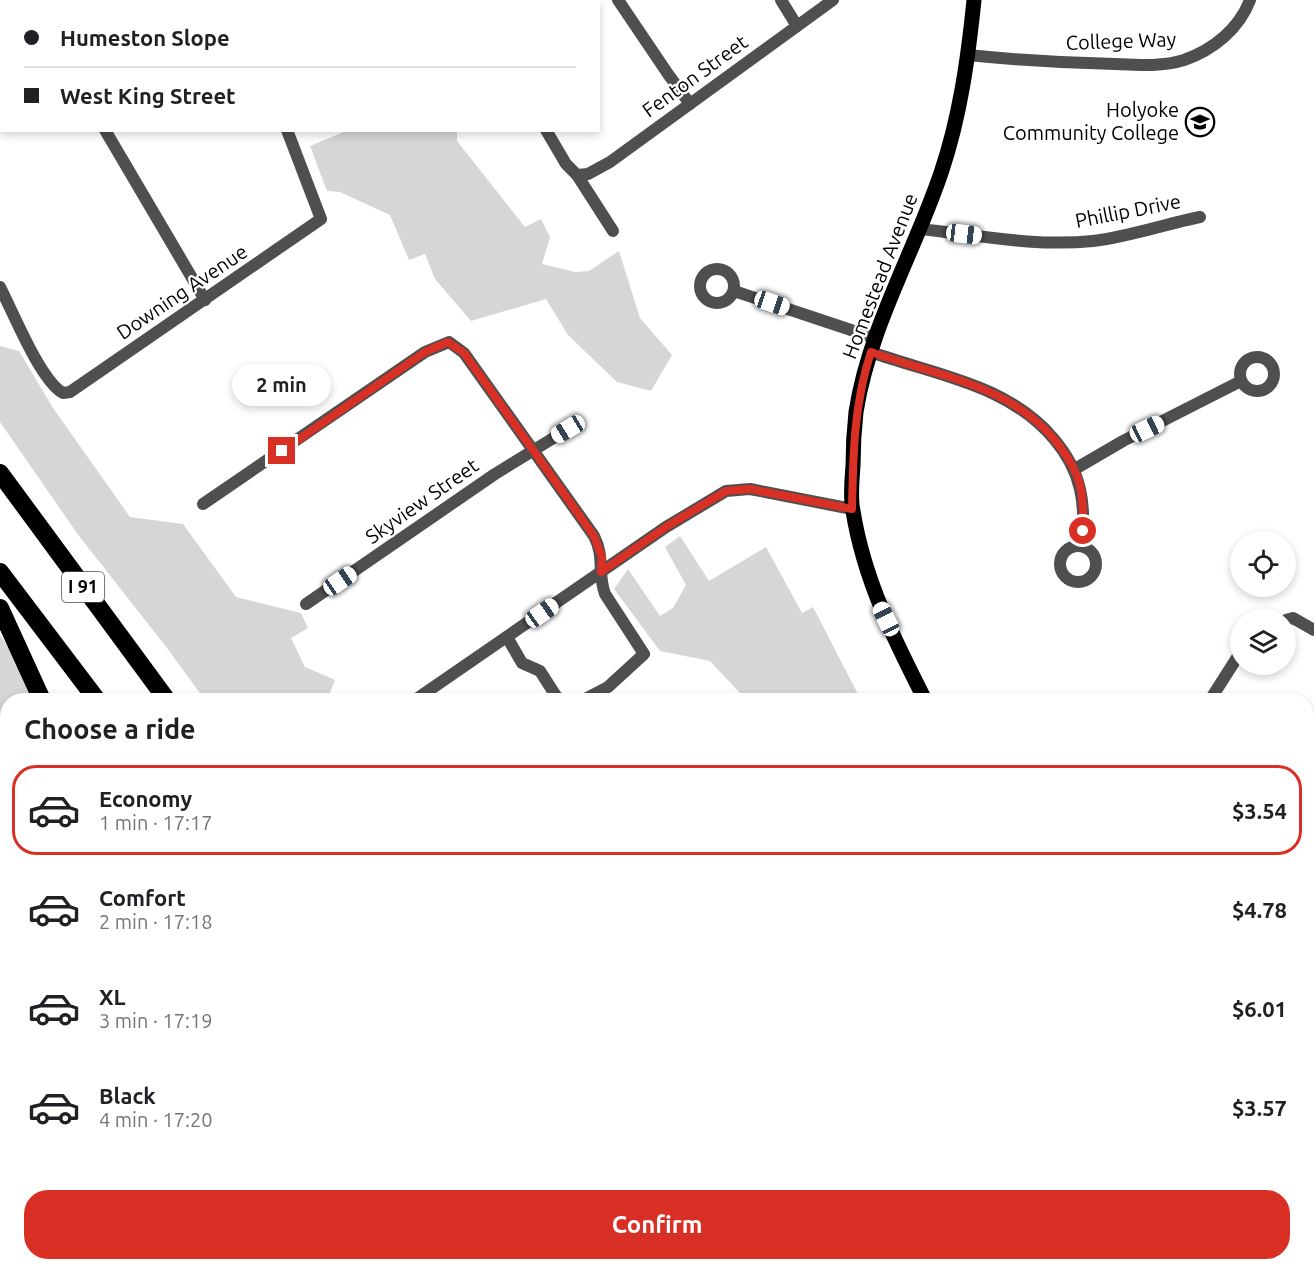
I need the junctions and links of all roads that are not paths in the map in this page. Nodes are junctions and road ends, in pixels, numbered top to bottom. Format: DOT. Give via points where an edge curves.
graph roads {
  1 [pos="618,0"];
  2 [pos="781,0"];
  3 [pos="833,0"];
  4 [pos="974,0"];
  5 [pos="1250,0"];
  6 [pos="797,26"];
  7 [pos="968,55"];
  8 [pos="690,104"];
  9 [pos="106,132"];
  10 [pos="288,132"];
  11 [pos="547,132"];
  12 [pos="577,175"];
  13 [pos="1200,217"];
  14 [pos="920,229"];
  15 [pos="613,231"];
  16 [pos="0,287"];
  17 [pos="734,291"];
  18 [pos="205,300"];
  19 [pos="873,345"];
  20 [pos="1241,381"];
  21 [pos="568,429"];
  22 [pos="532,450"];
  23 [pos="1075,469"];
  24 [pos="0,473"];
  25 [pos="203,504"];
  26 [pos="852,509"];
  27 [pos="1082,546"];
  28 [pos="0,572"];
  29 [pos="601,572"];
  30 [pos="306,604"];
  31 [pos="0,608"];
  32 [pos="1296,620"];
  33 [pos="1314,630"];
  34 [pos="507,637"];
  35 [pos="1230,668"];
  36 [pos="39,693"];
  37 [pos="92,693"];
  38 [pos="162,693"];
  39 [pos="425,693"];
  40 [pos="554,693"];
  41 [pos="596,693"];
  42 [pos="922,693"];
  43 [pos="1214,693"];
  1 -- 8 [label="street"];
  2 -- 6 [label="street"];
  3 -- 6 [label="street, Fenton Street"];
  4 -- 7 [label="main road, Homestead Avenue"];
  5 -- 7 [label="street, College Way" via="1224,37 1198,54 1178,61 1136,65 1059,63"];
  6 -- 8 [label="street, Fenton Street"];
  7 -- 14 [label="main road, Homestead Avenue" via="949,146"];
  8 -- 12 [label="street, Fenton Street" via="600,169"];
  9 -- 18 [label="street"];
  10 -- 18 [label="street, Downing Avenue" via="321,219"];
  11 -- 12 [label="street"];
  12 -- 15 [label="street"];
  13 -- 14 [label="street, Phillip Drive" via="1078,242 1026,241"];
  14 -- 19 [label="main road, Homestead Avenue"];
  16 -- 18 [label="street, Downing Avenue" via="39,365 63,393 80,386"];
  17 -- 19 [label="street"];
  19 -- 23 [label="street" via="1008,399 1048,432"];
  19 -- 26 [label="main road, Homestead Avenue" via="856,411"];
  20 -- 23 [label="street"];
  21 -- 22 [label="street, Skyview Street"];
  22 -- 25 [label="street" via="464,353 449,343 425,352"];
  22 -- 29 [label="street" via="594,536 602,557"];
  22 -- 30 [label="street, Skyview Street"];
  23 -- 27 [label="street" via="1083,506"];
  24 -- 38 [label="highway, I 91"];
  26 -- 29 [label="street" via="750,489 726,491"];
  26 -- 42 [label="main road, Homestead Avenue" via="876,598"];
  28 -- 37 [label="highway"];
  29 -- 34 [label="street"];
  29 -- 41 [label="street" via="605,594 644,654"];
  31 -- 36 [label="highway"];
  32 -- 33 [label="street"];
  34 -- 39 [label="street"];
  34 -- 40 [label="street" via="522,663 540,671"];
  35 -- 43 [label="street"];
}
